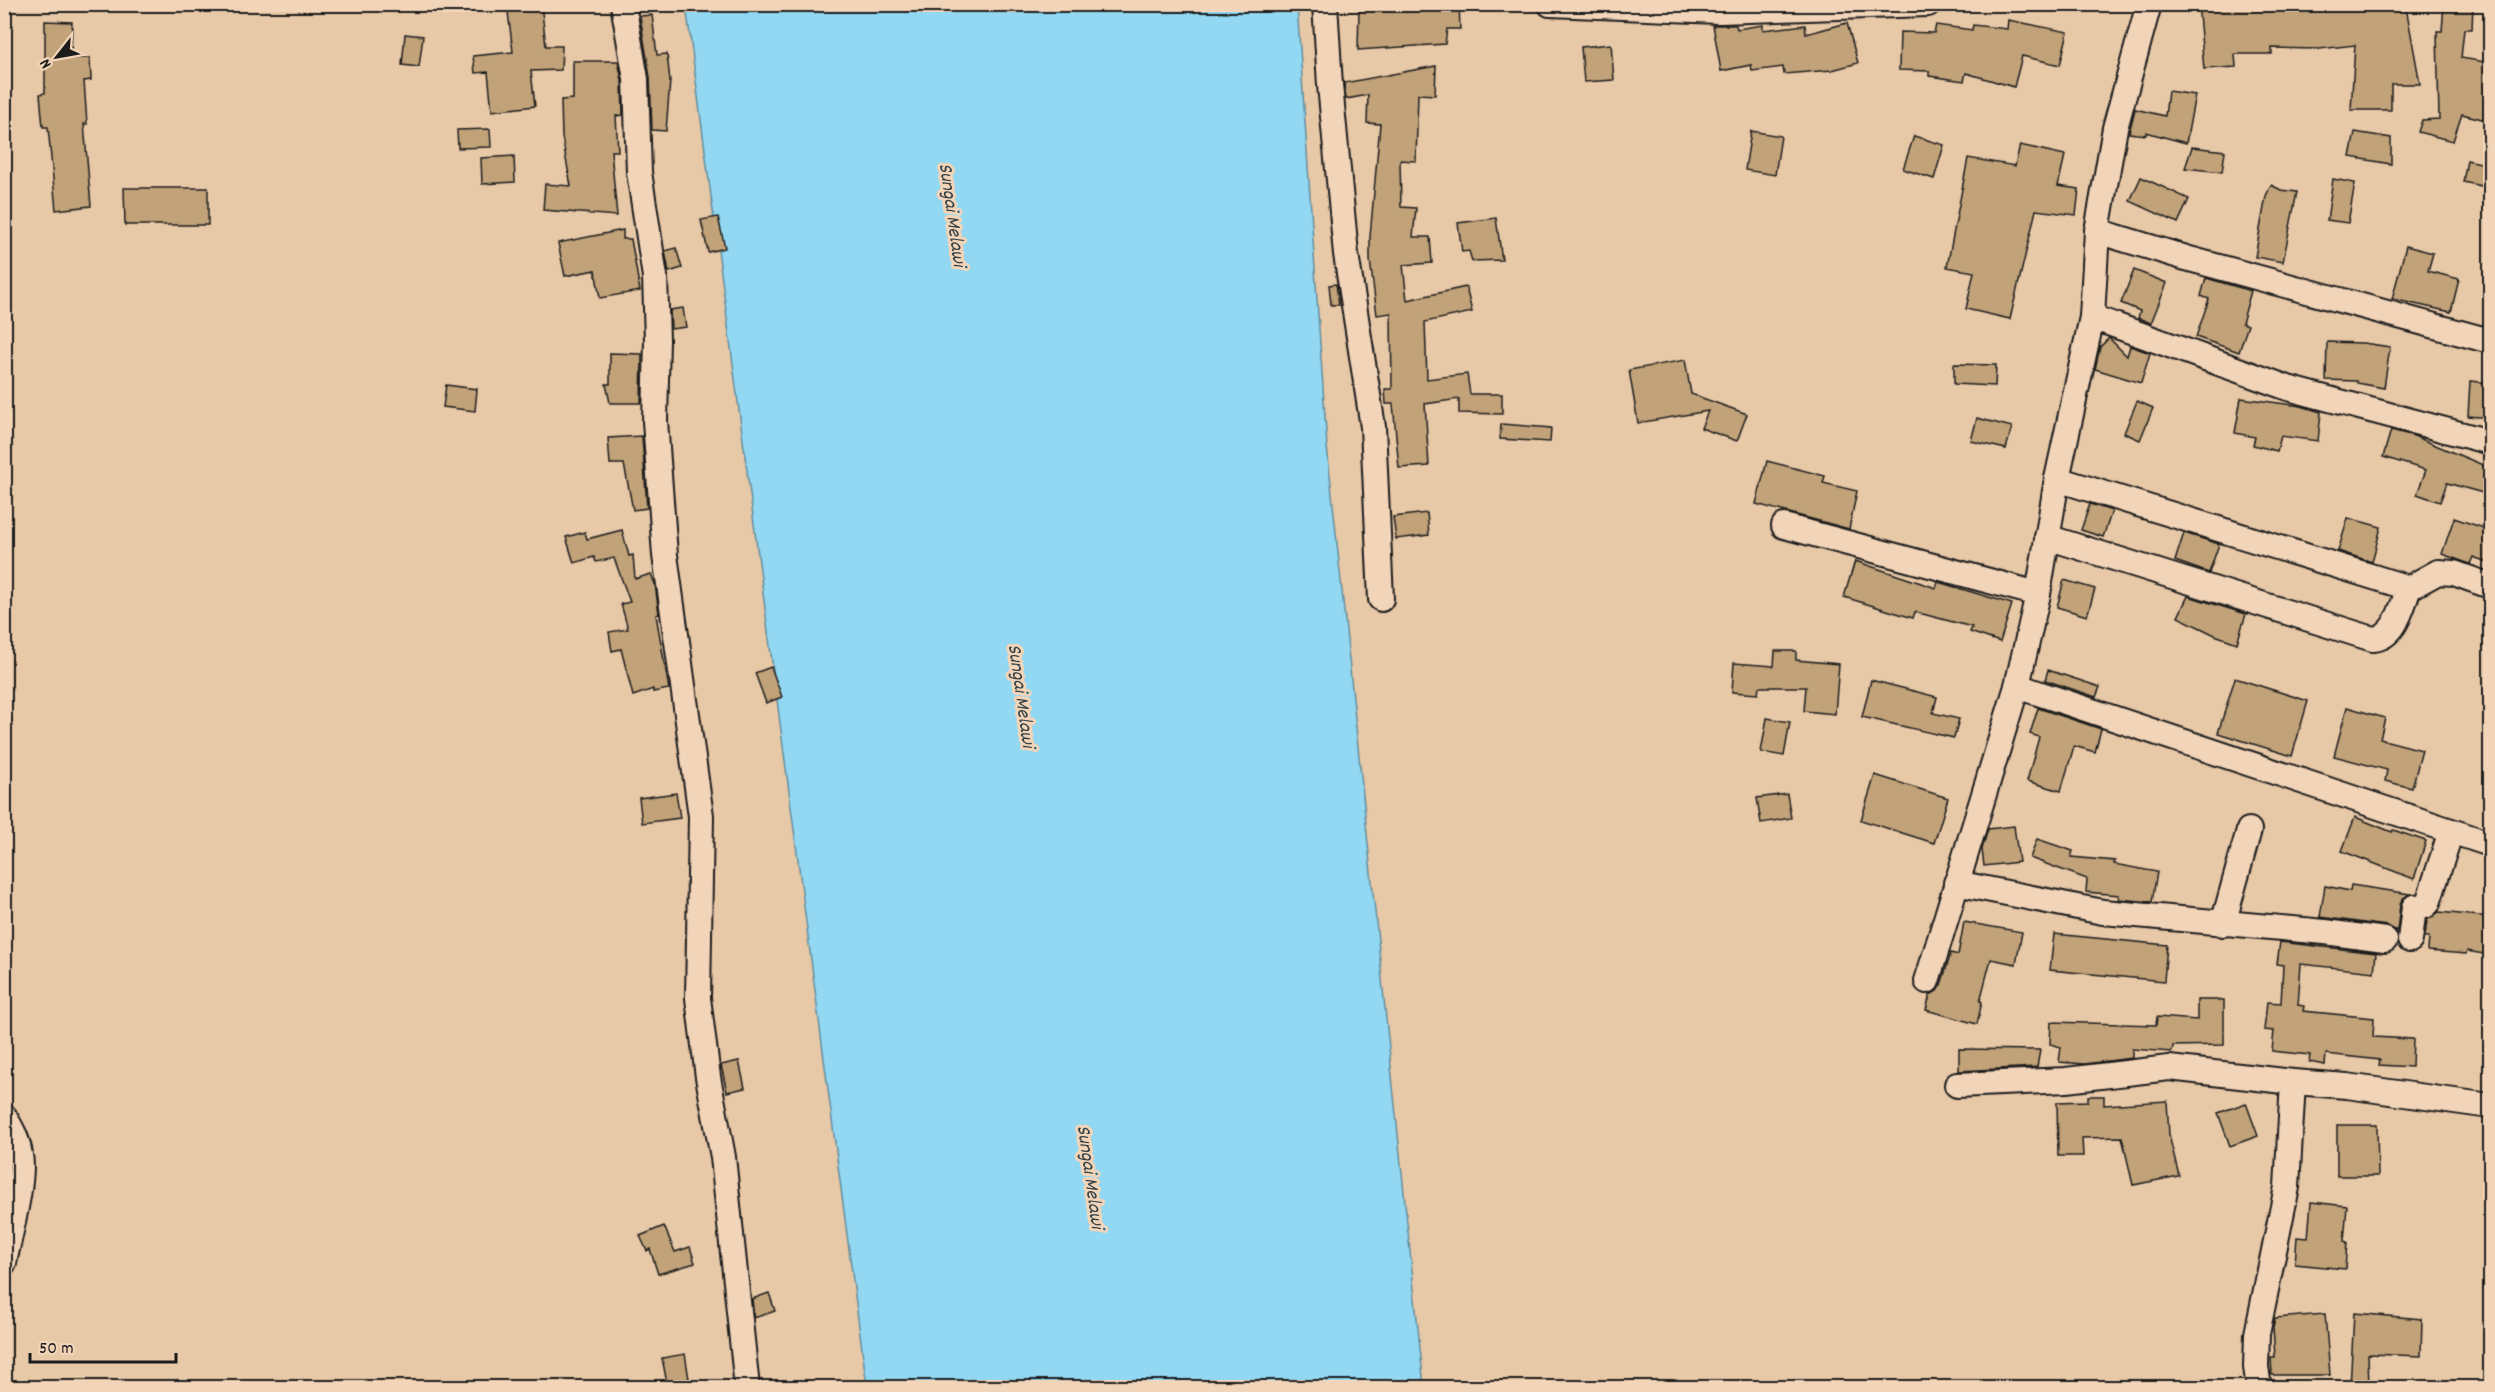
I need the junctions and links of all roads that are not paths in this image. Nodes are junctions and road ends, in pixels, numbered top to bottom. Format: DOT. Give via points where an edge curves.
graph roads {
  1 [pos="623,4"];
  2 [pos="1325,4"];
  3 [pos="1550,4"];
  4 [pos="1928,4"];
  5 [pos="2149,4"];
  6 [pos="1720,8"];
  7 [pos="2097,231"];
  8 [pos="2092,317"];
  9 [pos="2490,341"];
  10 [pos="2490,442"];
  11 [pos="2057,479"];
  12 [pos="1784,526"];
  13 [pos="2047,537"];
  14 [pos="2490,586"];
  15 [pos="2409,588"];
  16 [pos="2037,594"];
  17 [pos="1381,599"];
  18 [pos="2017,686"];
  19 [pos="2249,830"];
  20 [pos="2451,831"];
  21 [pos="2490,844"];
  22 [pos="1956,883"];
  23 [pos="2223,924"];
  24 [pos="2385,940"];
  25 [pos="2410,940"];
  26 [pos="1927,981"];
  27 [pos="2293,1082"];
  28 [pos="1957,1085"];
  29 [pos="2490,1106"];
  30 [pos="4,1116"];
  31 [pos="4,1263"];
  32 [pos="747,1388"];
  33 [pos="2259,1388"];
  1 -- 32 [label="street" via="636,79 639,172 655,276 655,421 664,555 701,816 698,998 723,1157"];
  2 -- 17 [label="street" via="1346,254 1373,427"];
  3 -- 6 [label="street"];
  4 -- 6 [label="street"];
  5 -- 7 [label="street" via="2115,128"];
  7 -- 8 [label="street"];
  7 -- 9 [label="street"];
  8 -- 10 [label="street" via="2288,388"];
  8 -- 11 [label="street"];
  11 -- 13 [label="street"];
  11 -- 15 [label="street"];
  12 -- 16 [label="street"];
  13 -- 15 [label="street" via="2373,639 2380,639 2393,629"];
  13 -- 16 [label="street"];
  14 -- 15 [label="street" via="2454,573 2438,572"];
  16 -- 18 [label="street"];
  18 -- 20 [label="street"];
  18 -- 22 [label="street"];
  19 -- 23 [label="street"];
  20 -- 21 [label="street"];
  20 -- 25 [label="street" via="2428,903 2414,907"];
  22 -- 23 [label="street" via="2103,912"];
  22 -- 26 [label="street"];
  23 -- 24 [label="street"];
  27 -- 28 [label="street" via="2169,1068 2066,1080"];
  27 -- 29 [label="street"];
  27 -- 33 [label="street" via="2287,1187 2257,1334"];
  30 -- 31 [label="street" via="16,1136 21,1158"];
}
